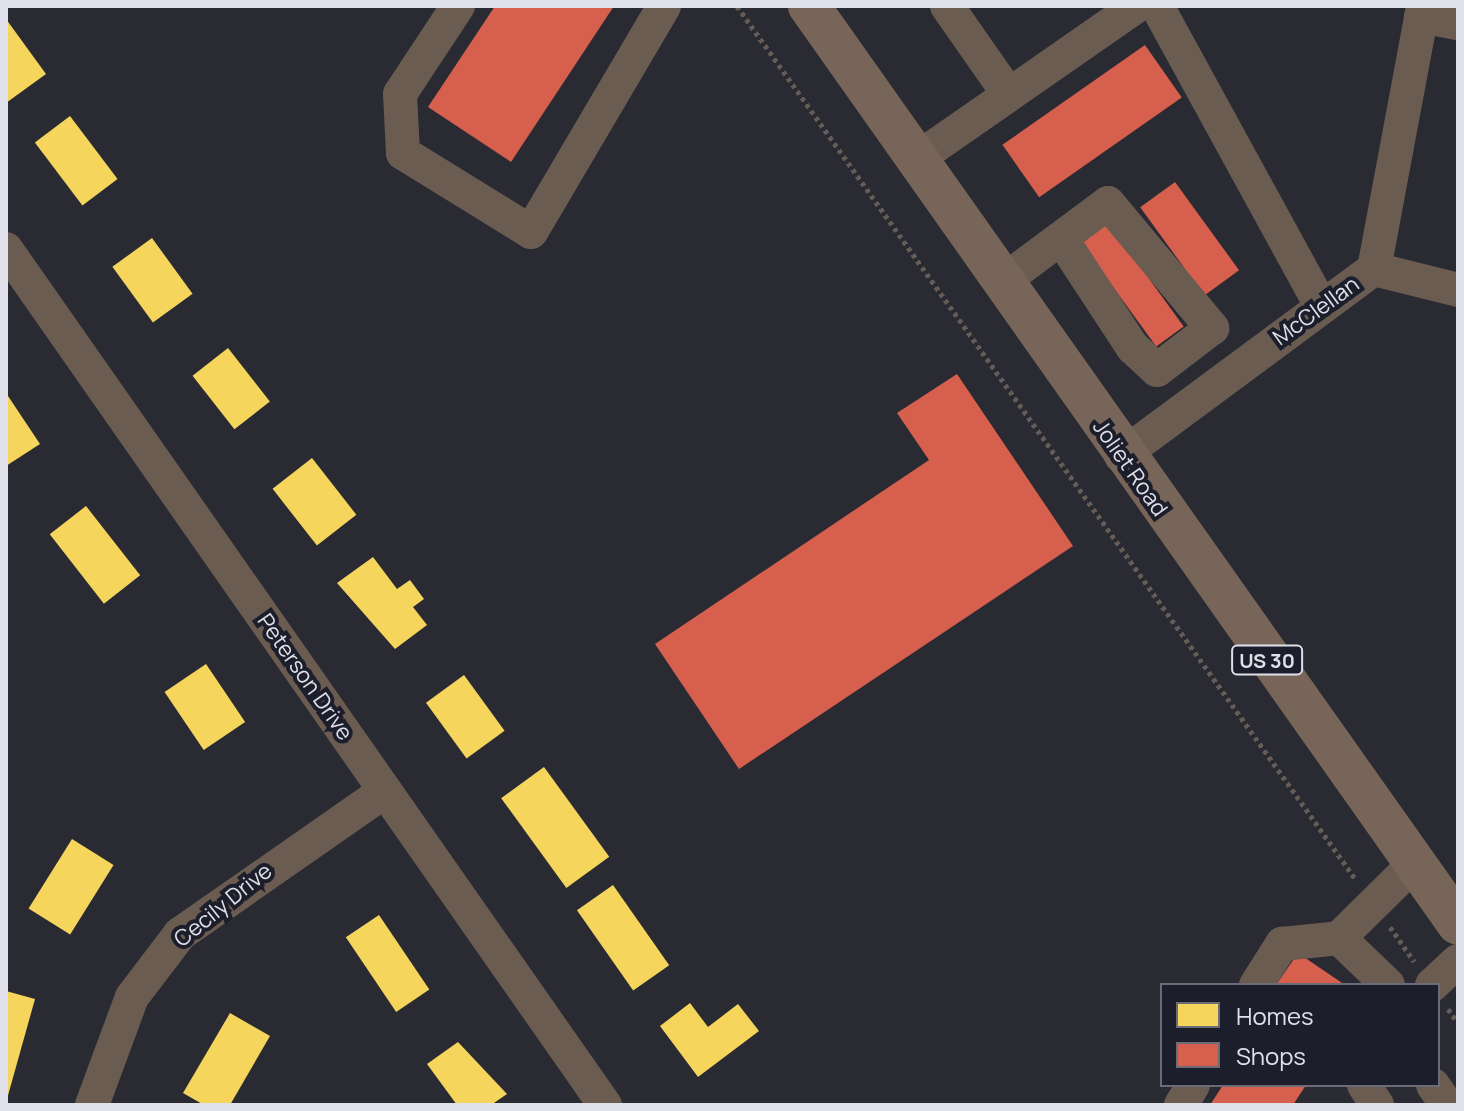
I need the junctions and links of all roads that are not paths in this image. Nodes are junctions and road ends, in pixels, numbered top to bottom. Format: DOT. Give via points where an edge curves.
graph roads {
  1 [pos="458,6"];
  2 [pos="664,6"];
  3 [pos="809,6"];
  4 [pos="947,6"];
  5 [pos="1137,6"];
  6 [pos="1157,6"];
  7 [pos="1422,11"];
  8 [pos="1458,23"];
  9 [pos="1009,95"];
  10 [pos="918,158"];
  11 [pos="1061,238"];
  12 [pos="6,249"];
  13 [pos="1374,269"];
  14 [pos="1002,282"];
  15 [pos="1458,290"];
  16 [pos="1321,305"];
  17 [pos="1181,351"];
  18 [pos="1210,389"];
  19 [pos="1121,456"];
  20 [pos="385,791"];
  21 [pos="1414,864"];
  22 [pos="1458,924"];
  23 [pos="1339,938"];
  24 [pos="1458,961"];
  25 [pos="1427,979"];
  26 [pos="1257,983"];
  27 [pos="1386,983"];
  28 [pos="1192,1087"];
  29 [pos="1361,1087"];
  30 [pos="1364,1087"];
  31 [pos="1434,1087"];
  32 [pos="92,1105"];
  33 [pos="605,1105"];
  34 [pos="1181,1105"];
  35 [pos="1348,1105"];
  36 [pos="1377,1105"];
  37 [pos="1447,1105"];
  1 -- 2 [label="street" via="400,94 403,153 531,232"];
  3 -- 10 [label="main road, Joliet Road / US 30"];
  4 -- 9 [label="street"];
  5 -- 9 [label="street"];
  6 -- 16 [label="street"];
  7 -- 8 [label="street"];
  7 -- 13 [label="street, McClellan"];
  9 -- 10 [label="street"];
  10 -- 14 [label="main road, Joliet Road / US 30"];
  11 -- 14 [label="street"];
  11 -- 17 [label="street" via="1133,348 1157,370"];
  11 -- 17 [label="street" via="1102,204 1117,206 1212,328"];
  12 -- 20 [label="street, Peterson Drive"];
  13 -- 15 [label="street"];
  13 -- 16 [label="street, McClellan"];
  14 -- 19 [label="main road, Joliet Road / US 30"];
  16 -- 18 [label="street, McClellan"];
  17 -- 18 [label="street"];
  18 -- 19 [label="street, McClellan"];
  19 -- 21 [label="main road, Joliet Road / US 30"];
  20 -- 32 [label="street, Cecily Drive" via="180,934 132,997"];
  20 -- 33 [label="street, Peterson Drive"];
  21 -- 22 [label="main road, Joliet Road / US 30"];
  21 -- 23 [label="street"];
  23 -- 26 [label="street" via="1282,944"];
  23 -- 27 [label="street"];
  24 -- 25 [label="street"];
  28 -- 34 [label="street"];
  29 -- 35 [label="street"];
  30 -- 36 [label="street"];
  31 -- 37 [label="street"];
}
